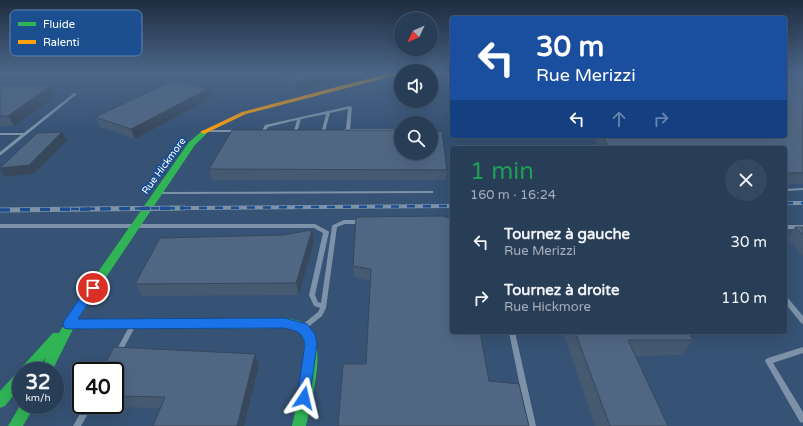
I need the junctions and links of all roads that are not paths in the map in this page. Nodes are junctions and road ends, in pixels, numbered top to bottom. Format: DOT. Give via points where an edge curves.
graph roads {
  1 [pos="325,92"];
  2 [pos="75,94"];
  3 [pos="328,112"];
  4 [pos="299,118"];
  5 [pos="317,130"];
  6 [pos="324,130"];
  7 [pos="330,130"];
  8 [pos="342,130"];
  9 [pos="348,130"];
  10 [pos="394,130"];
  11 [pos="206,131"];
  12 [pos="240,131"];
  13 [pos="256,131"];
  14 [pos="264,131"];
  15 [pos="270,131"];
  16 [pos="290,131"];
  17 [pos="296,131"];
  18 [pos="303,131"];
  19 [pos="0,134"];
  20 [pos="25,134"];
  21 [pos="0,154"];
  22 [pos="787,190"];
  23 [pos="803,190"];
  24 [pos="431,192"];
  25 [pos="158,193"];
  26 [pos="368,222"];
  27 [pos="136,225"];
  28 [pos="0,226"];
  29 [pos="803,226"];
  30 [pos="787,227"];
  31 [pos="787,301"];
  32 [pos="323,306"];
  33 [pos="803,321"];
  34 [pos="69,324"];
  35 [pos="134,324"];
  36 [pos="303,328"];
  37 [pos="512,334"];
  38 [pos="803,350"];
  39 [pos="115,358"];
  40 [pos="34,362"];
  41 [pos="50,362"];
  42 [pos="12,387"];
  43 [pos="0,401"];
  44 [pos="22,414"];
  45 [pos="84,414"];
  46 [pos="803,419"];
  47 [pos="15,426"];
  48 [pos="78,426"];
  49 [pos="299,426"];
  50 [pos="532,426"];
  1 -- 11 [label="street, Rue Hickmore" via="245,113"];
  2 -- 20 [label="lane"];
  3 -- 4 [label="lane"];
  3 -- 6 [label="lane"];
  3 -- 9 [label="lane" via="350,107"];
  4 -- 14 [label="lane" via="266,126"];
  4 -- 17 [label="lane"];
  5 -- 6 [label="lane"];
  6 -- 7 [label="lane"];
  8 -- 9 [label="lane"];
  9 -- 10 [label="lane"];
  11 -- 12 [label="lane"];
  11 -- 25 [label="street, Rue Hickmore" via="192,144"];
  13 -- 14 [label="lane"];
  14 -- 15 [label="lane"];
  16 -- 17 [label="lane"];
  17 -- 18 [label="lane"];
  19 -- 20 [label="lane"];
  20 -- 21 [label="lane"];
  22 -- 23 [label="lane"];
  24 -- 25 [label="lane"];
  25 -- 27 [label="street, Rue Hickmore"];
  26 -- 32 [label="lane" via="344,222 335,226"];
  27 -- 28 [label="lane"];
  27 -- 32 [label="lane" via="315,226 326,232 312,294 316,304"];
  27 -- 34 [label="street, Rue Hickmore"];
  29 -- 30 [label="lane"];
  31 -- 33 [label="lane"];
  32 -- 36 [label="lane" via="320,314"];
  34 -- 35 [label="street"];
  34 -- 40 [label="street"];
  34 -- 41 [label="street"];
  35 -- 36 [label="street" via="284,323"];
  35 -- 39 [label="lane"];
  36 -- 49 [label="street" via="310,339 311,351"];
  37 -- 50 [label="lane"];
  38 -- 46 [label="lane" via="768,361"];
  42 -- 43 [label="street"];
  44 -- 47 [label="street"];
  45 -- 48 [label="lane"];
}
